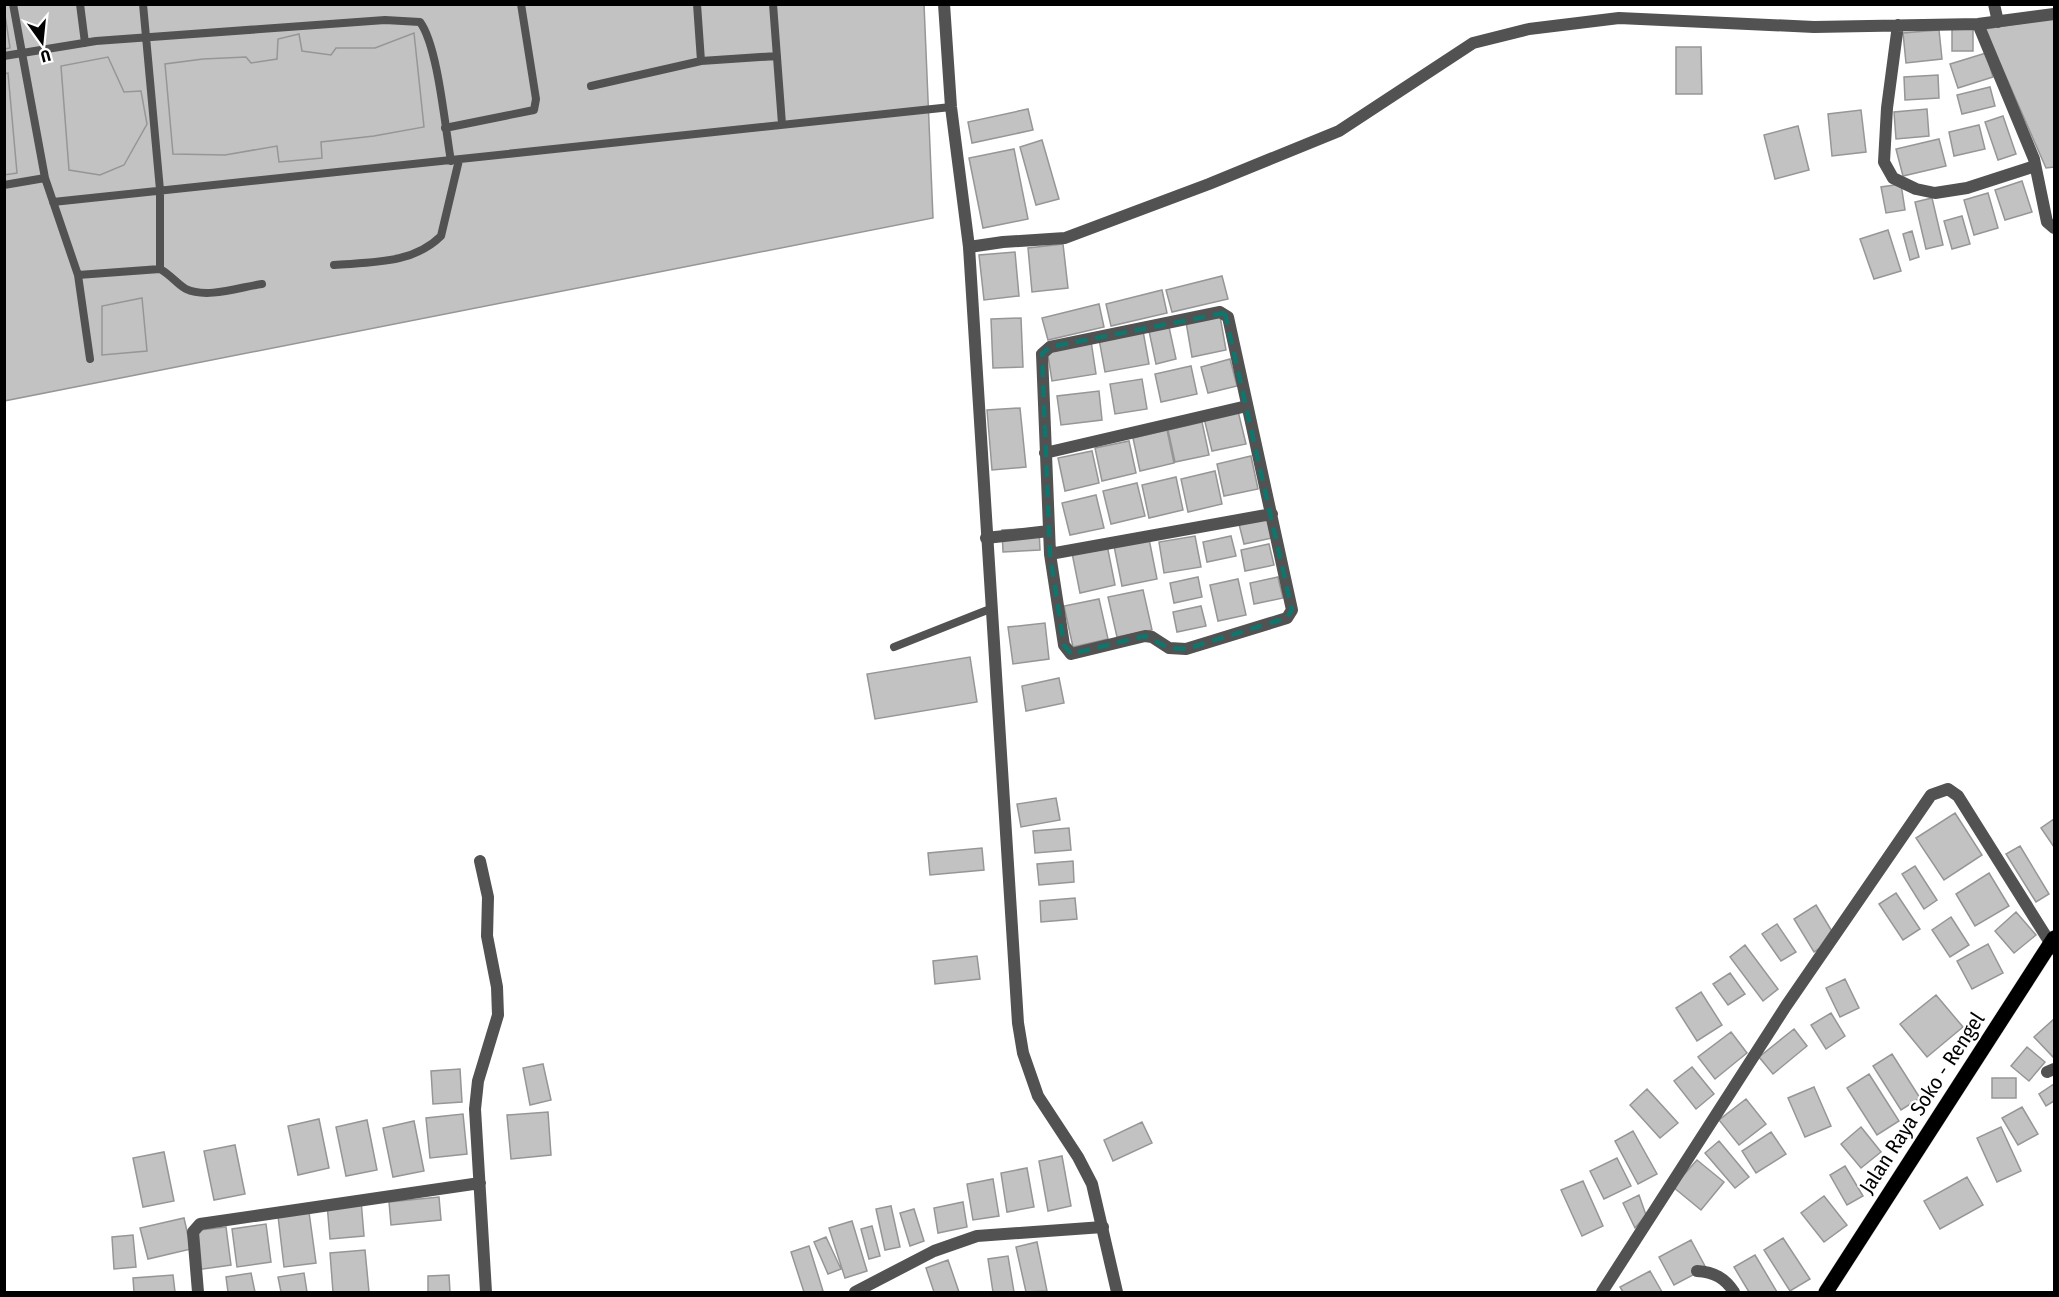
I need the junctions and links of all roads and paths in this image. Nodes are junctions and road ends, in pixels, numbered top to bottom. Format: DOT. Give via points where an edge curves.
graph roads {
  1 [pos="13,4"];
  2 [pos="80,4"];
  3 [pos="143,4"];
  4 [pos="521,4"];
  5 [pos="697,4"];
  6 [pos="773,4"];
  7 [pos="944,4"];
  8 [pos="1994,4"];
  9 [pos="2055,14"];
  10 [pos="1998,22"];
  11 [pos="1978,24"];
  12 [pos="1898,25"];
  13 [pos="147,38"];
  14 [pos="85,43"];
  15 [pos="22,53"];
  16 [pos="4,56"];
  17 [pos="777,56"];
  18 [pos="701,61"];
  19 [pos="591,86"];
  20 [pos="951,107"];
  21 [pos="782,124"];
  22 [pos="445,128"];
  23 [pos="455,161"];
  24 [pos="2035,166"];
  25 [pos="45,178"];
  26 [pos="4,184"];
  27 [pos="160,190"];
  28 [pos="53,201"];
  29 [pos="2055,228"];
  30 [pos="969,247"];
  31 [pos="334,265"];
  32 [pos="160,269"];
  33 [pos="78,275"];
  34 [pos="262,284"];
  35 [pos="90,359"];
  36 [pos="1247,406"];
  37 [pos="1045,453"];
  38 [pos="1272,514"];
  39 [pos="1049,531"];
  40 [pos="986,538"];
  41 [pos="1050,554"];
  42 [pos="990,609"];
  43 [pos="894,646"];
  44 [pos="480,861"];
  45 [pos="2053,943"];
  46 [pos="480,1183"];
  47 [pos="1103,1227"];
  48 [pos="1697,1271"];
  49 [pos="198,1293"];
  50 [pos="486,1293"];
  51 [pos="855,1293"];
  52 [pos="1117,1293"];
  53 [pos="1602,1293"];
  54 [pos="1734,1293"];
  55 [pos="1826,1293"];
  1 -- 15 [label="lane"];
  2 -- 14 [label="lane"];
  3 -- 13 [label="lane"];
  4 -- 22 [label="lane" via="536,99 534,110"];
  5 -- 18 [label="lane"];
  6 -- 17 [label="lane"];
  7 -- 20 [label="street"];
  8 -- 10 [label="street"];
  9 -- 10 [label="street"];
  10 -- 11 [label="street"];
  11 -- 12 [label="street"];
  11 -- 24 [label="street"];
  12 -- 24 [label="street" via="1884,162 1893,178 1935,193 1967,188"];
  12 -- 30 [label="street" via="1814,27 1619,18 1529,29 1473,43 1339,131 1209,184 1065,238"];
  13 -- 14 [label="lane"];
  13 -- 22 [label="lane" via="385,20 420,22 432,52"];
  13 -- 27 [label="lane"];
  14 -- 15 [label="lane"];
  15 -- 16 [label="lane"];
  15 -- 25 [label="lane"];
  17 -- 18 [label="lane"];
  17 -- 21 [label="lane"];
  18 -- 19 [label="lane"];
  20 -- 21 [label="lane"];
  20 -- 30 [label="street"];
  21 -- 23 [label="lane"];
  22 -- 23 [label="lane"];
  23 -- 27 [label="lane"];
  23 -- 31 [label="lane" via="441,236 432,244 401,259"];
  24 -- 29 [label="street" via="2047,222"];
  25 -- 26 [label="lane"];
  25 -- 28 [label="lane"];
  27 -- 28 [label="lane"];
  27 -- 32 [label="lane"];
  28 -- 33 [label="lane"];
  30 -- 40 [label="street"];
  32 -- 33 [label="lane"];
  32 -- 34 [label="lane" via="173,275 183,288 197,293"];
  33 -- 35 [label="lane"];
  36 -- 37 [label="street"];
  36 -- 37 [label="street" via="1228,318 1220,312 1050,347 1041,358"];
  36 -- 38 [label="street"];
  37 -- 39 [label="street"];
  38 -- 41 [label="street"];
  38 -- 41 [label="street" via="1292,603 1290,615 1186,649 1169,648 1145,636 1075,654 1066,651"];
  39 -- 40 [label="street"];
  39 -- 41 [label="street"];
  40 -- 42 [label="street"];
  42 -- 43 [label="lane"];
  42 -- 47 [label="street" via="1015,991 1023,1053 1038,1096 1092,1184"];
  44 -- 46 [label="street" via="488,897 487,936 498,1015 478,1081 475,1109"];
  45 -- 53 [label="street" via="1958,796 1947,789 1932,795 1786,1006"];
  45 -- 55 [label="main road, Jalan Raya Soko - Rengel"];
  46 -- 49 [label="street" via="200,1224 193,1232"];
  46 -- 50 [label="street"];
  47 -- 51 [label="street" via="977,1236 934,1251"];
  47 -- 52 [label="street"];
  48 -- 54 [label="street" via="1720,1277"];
}
